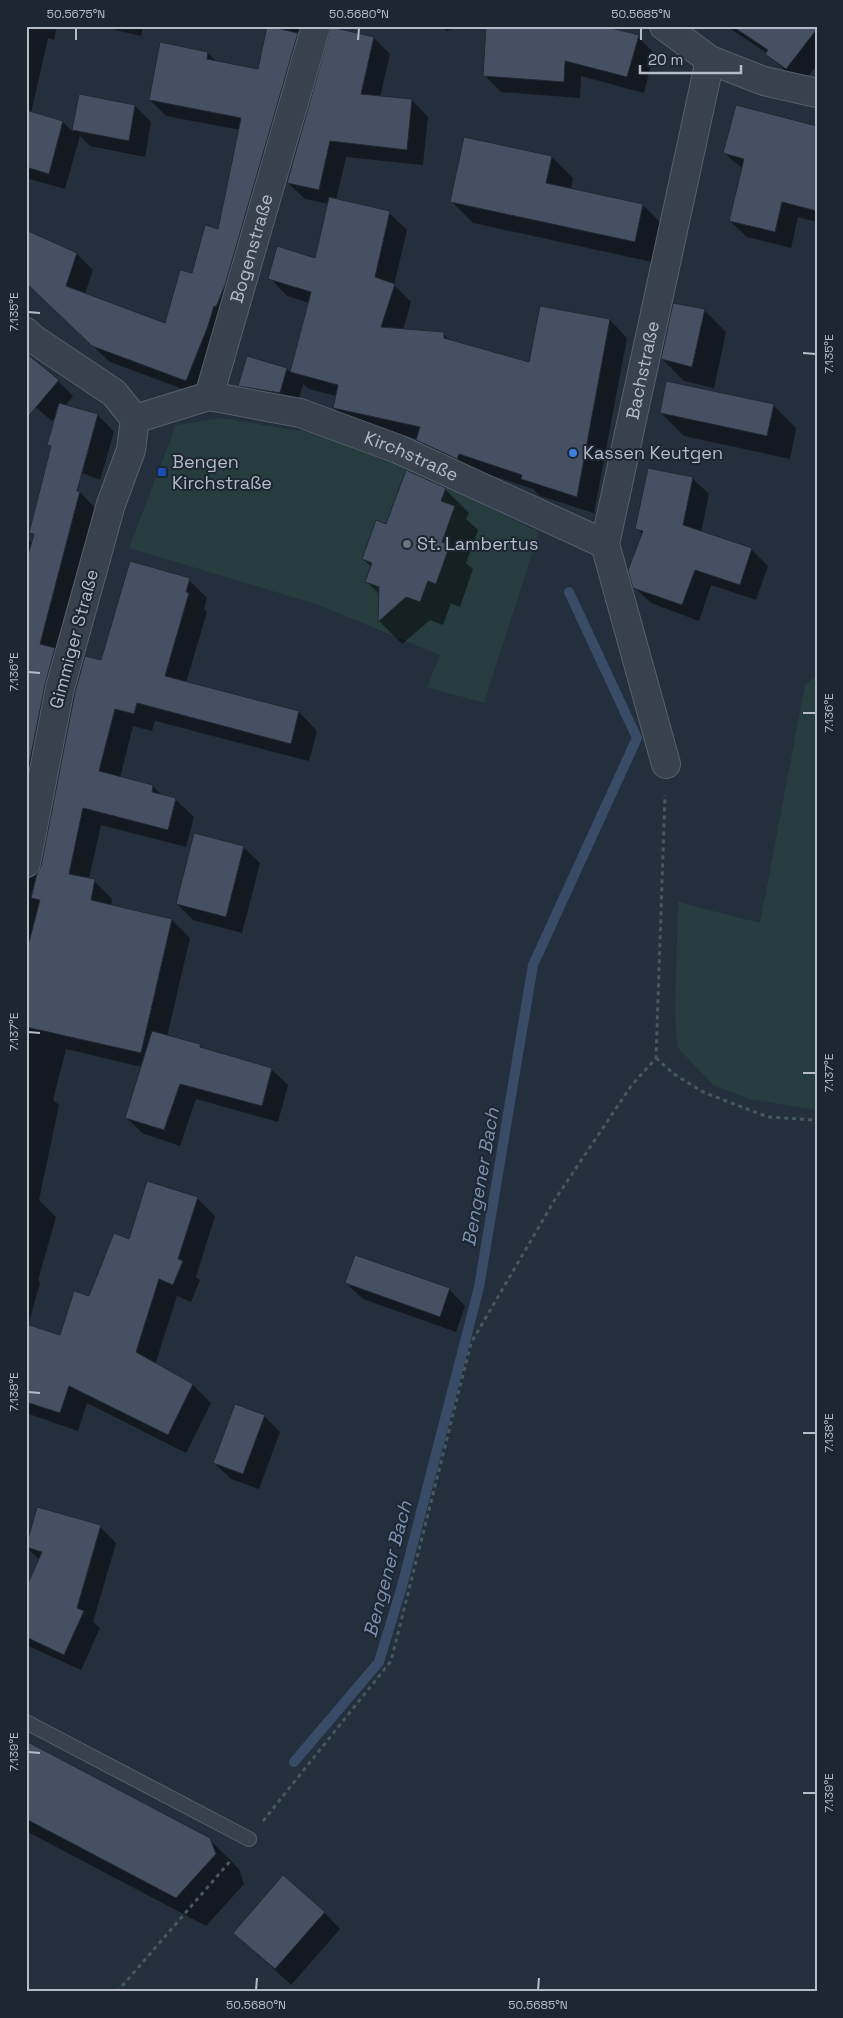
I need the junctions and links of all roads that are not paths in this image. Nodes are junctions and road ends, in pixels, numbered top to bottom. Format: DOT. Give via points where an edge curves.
graph roads {
  1 [pos="316,26"];
  2 [pos="664,26"];
  3 [pos="710,60"];
  4 [pos="817,93"];
  5 [pos="26,332"];
  6 [pos="210,396"];
  7 [pos="135,419"];
  8 [pos="605,544"];
  9 [pos="666,764"];
  10 [pos="26,863"];
  11 [pos="26,1722"];
  12 [pos="249,1839"];
  1 -- 6 [label="street, Bogenstraße"];
  2 -- 3 [label="street"];
  3 -- 4 [label="street" via="764,81"];
  3 -- 8 [label="street, Bachstraße"];
  5 -- 7 [label="street" via="114,393"];
  6 -- 7 [label="street"];
  6 -- 8 [label="street, Kirchstraße" via="300,413 398,449"];
  7 -- 10 [label="street, Gimmiger Straße" via="132,450 111,504 60,688"];
  8 -- 9 [label="street, Bachstraße"];
  11 -- 12 [label="lane"];
}
